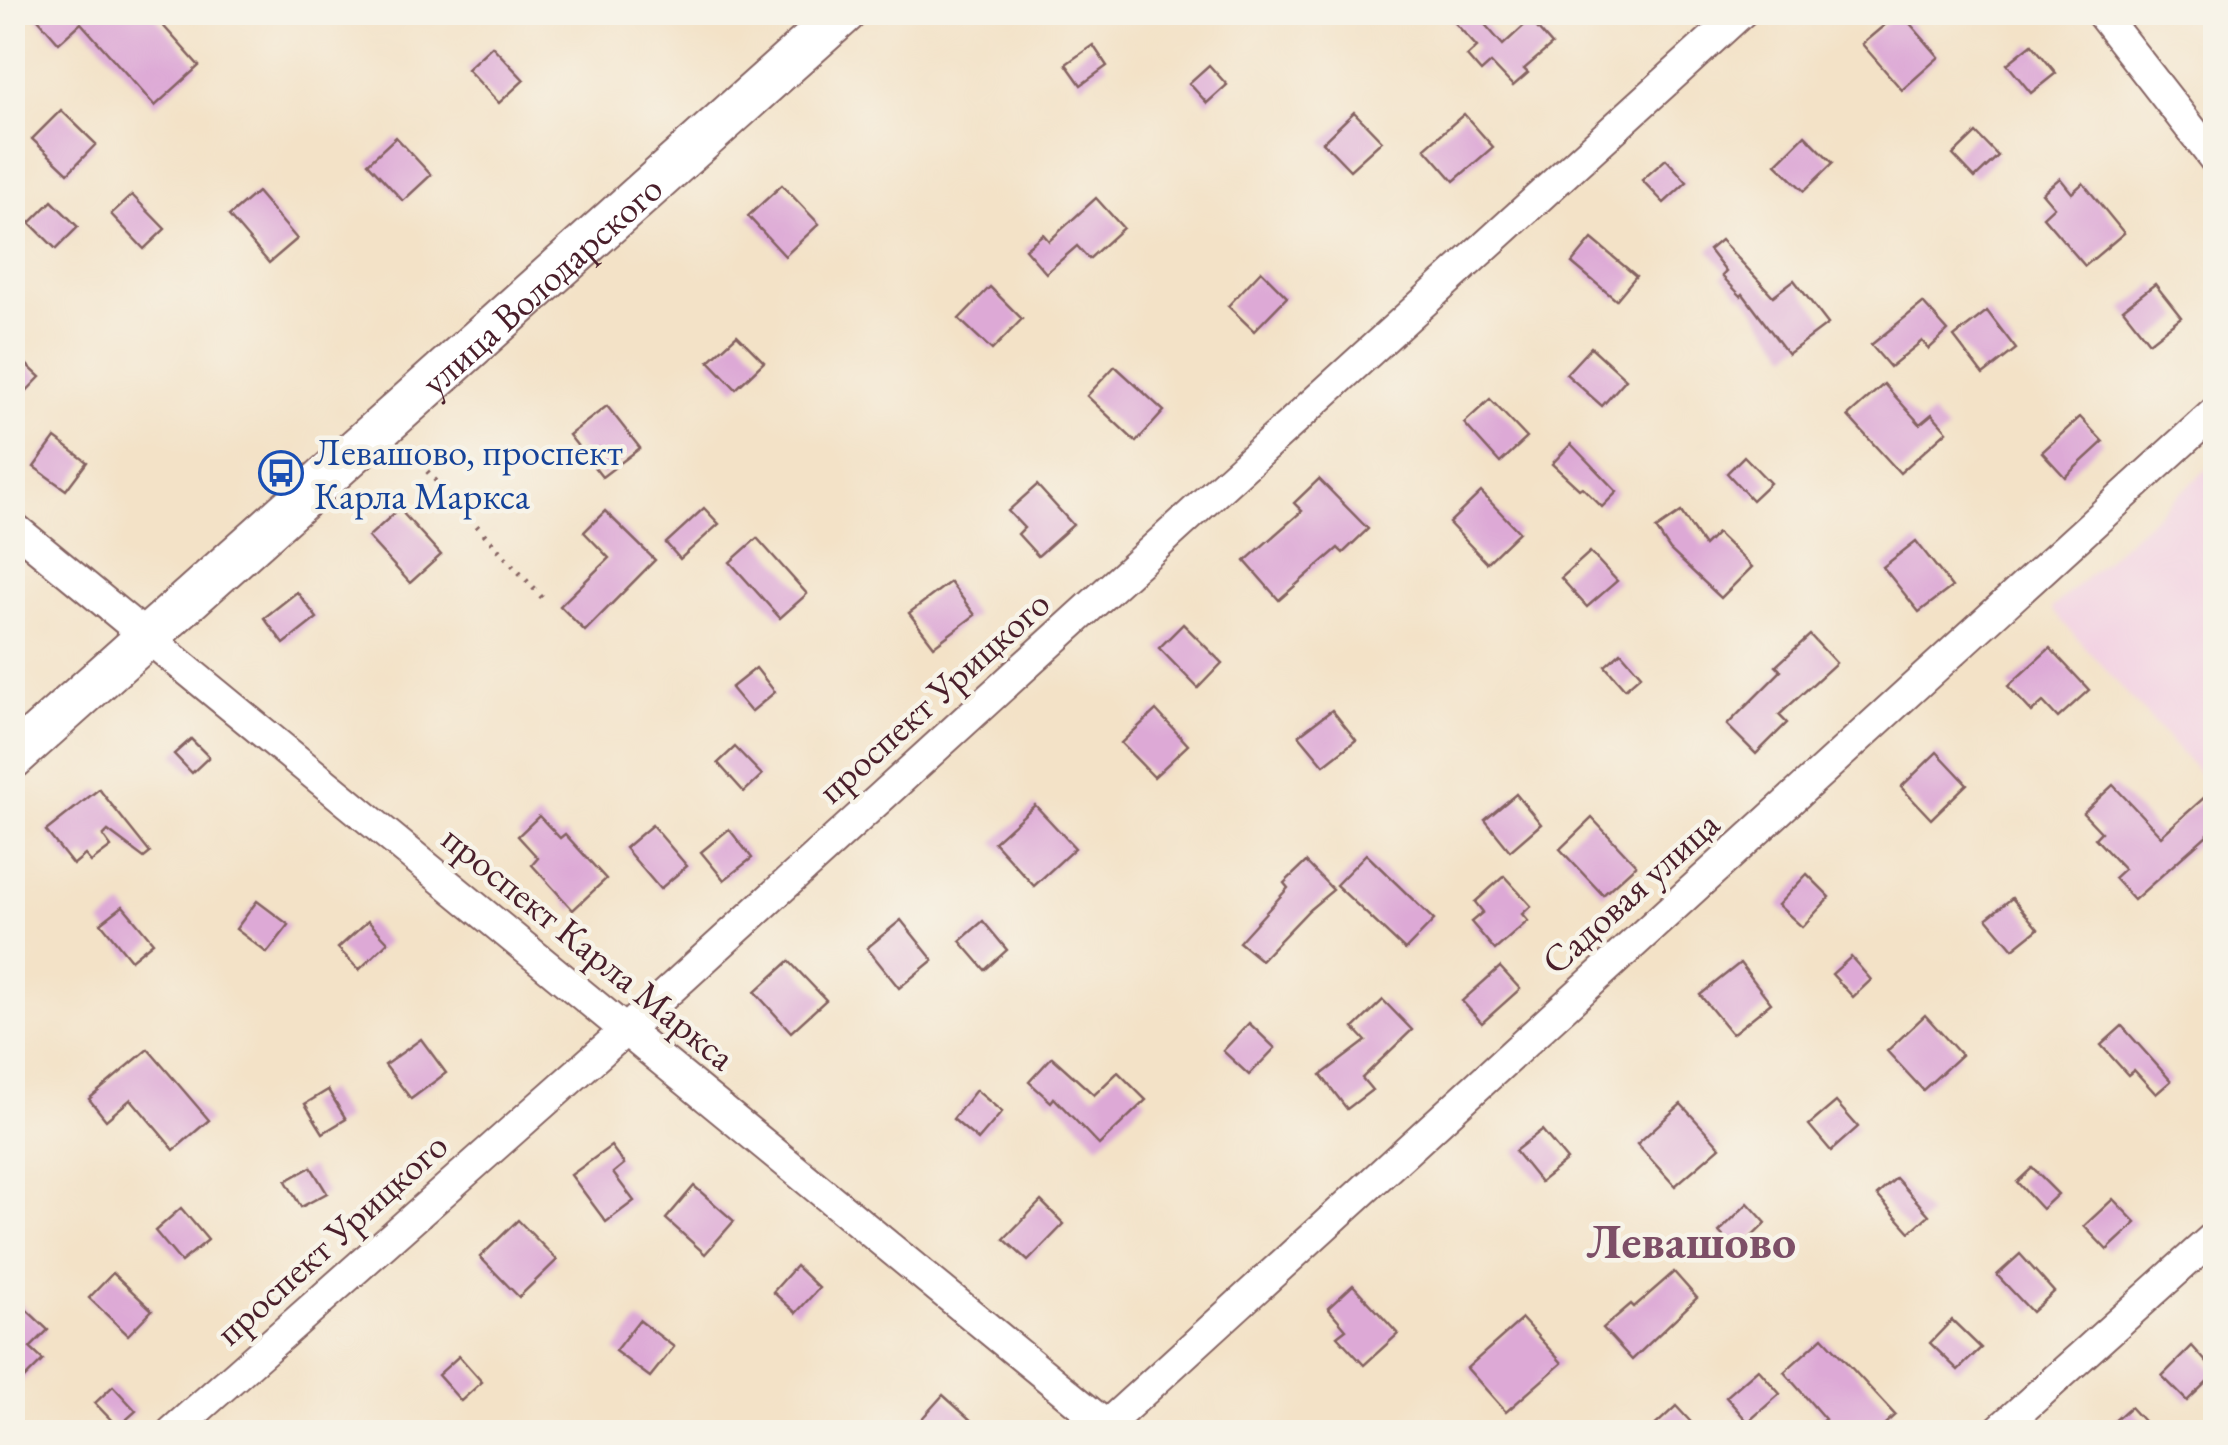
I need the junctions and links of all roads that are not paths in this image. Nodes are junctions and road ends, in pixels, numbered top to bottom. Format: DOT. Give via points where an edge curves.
graph roads {
  1 [pos="845,12"];
  2 [pos="1742,12"];
  3 [pos="2100,12"];
  4 [pos="2216,161"];
  5 [pos="2216,411"];
  6 [pos="12,526"];
  7 [pos="147,638"];
  8 [pos="12,758"];
  9 [pos="627,1029"];
  10 [pos="2216,1235"];
  11 [pos="1106,1430"];
  12 [pos="172,1432"];
  13 [pos="1996,1432"];
  1 -- 7 [label="street, улица Володарского"];
  2 -- 9 [label="street, проспект Урицкого"];
  3 -- 4 [label="street"];
  5 -- 11 [label="street, Садовая улица"];
  6 -- 7 [label="street, проспект Карла Маркса"];
  7 -- 8 [label="street, улица Володарского"];
  7 -- 9 [label="street, проспект Карла Маркса"];
  9 -- 11 [label="street, проспект Карла Маркса"];
  9 -- 12 [label="street, проспект Урицкого"];
  10 -- 13 [label="street"];
}
